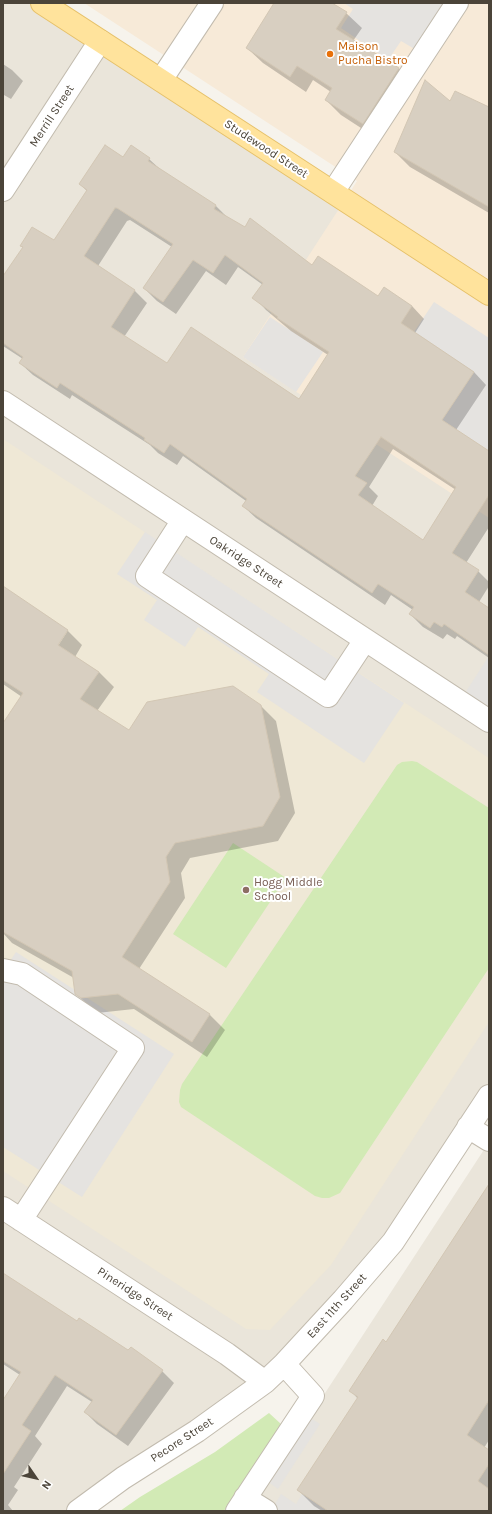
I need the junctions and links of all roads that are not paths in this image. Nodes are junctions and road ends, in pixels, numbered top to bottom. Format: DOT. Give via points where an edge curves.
graph roads {
  1 [pos="42,3"];
  2 [pos="212,3"];
  3 [pos="457,3"];
  4 [pos="100,41"];
  5 [pos="161,80"];
  6 [pos="3,190"];
  7 [pos="332,192"];
  8 [pos="489,294"];
  9 [pos="3,402"];
  10 [pos="183,520"];
  11 [pos="365,640"];
  12 [pos="489,721"];
  13 [pos="3,970"];
  14 [pos="489,1096"];
  15 [pos="468,1127"];
  16 [pos="489,1140"];
  17 [pos="12,1214"];
  18 [pos="284,1364"];
  19 [pos="265,1382"];
  20 [pos="241,1504"];
  21 [pos="78,1511"];
  22 [pos="266,1511"];
  1 -- 4 [label="main road, Studewood Street"];
  2 -- 5 [label="street"];
  3 -- 7 [label="street"];
  4 -- 5 [label="main road, Studewood Street"];
  4 -- 6 [label="street, Merrill Street"];
  5 -- 7 [label="main road, Studewood Street"];
  7 -- 8 [label="main road, Studewood Street"];
  9 -- 10 [label="street, Oakridge Street"];
  10 -- 11 [label="street, Oakridge Street"];
  10 -- 11 [label="street" via="147,576 328,696"];
  11 -- 12 [label="street, Oakridge Street"];
  13 -- 17 [label="street" via="22,974 133,1048"];
  14 -- 15 [label="street, East 11th Street"];
  15 -- 16 [label="street"];
  15 -- 18 [label="street, East 11th Street" via="393,1242"];
  17 -- 19 [label="street, Pineridge Street"];
  18 -- 19 [label="street, Pecore Street"];
  18 -- 20 [label="street" via="313,1396"];
  19 -- 21 [label="street, Pecore Street"];
  20 -- 22 [label="street"];
}
